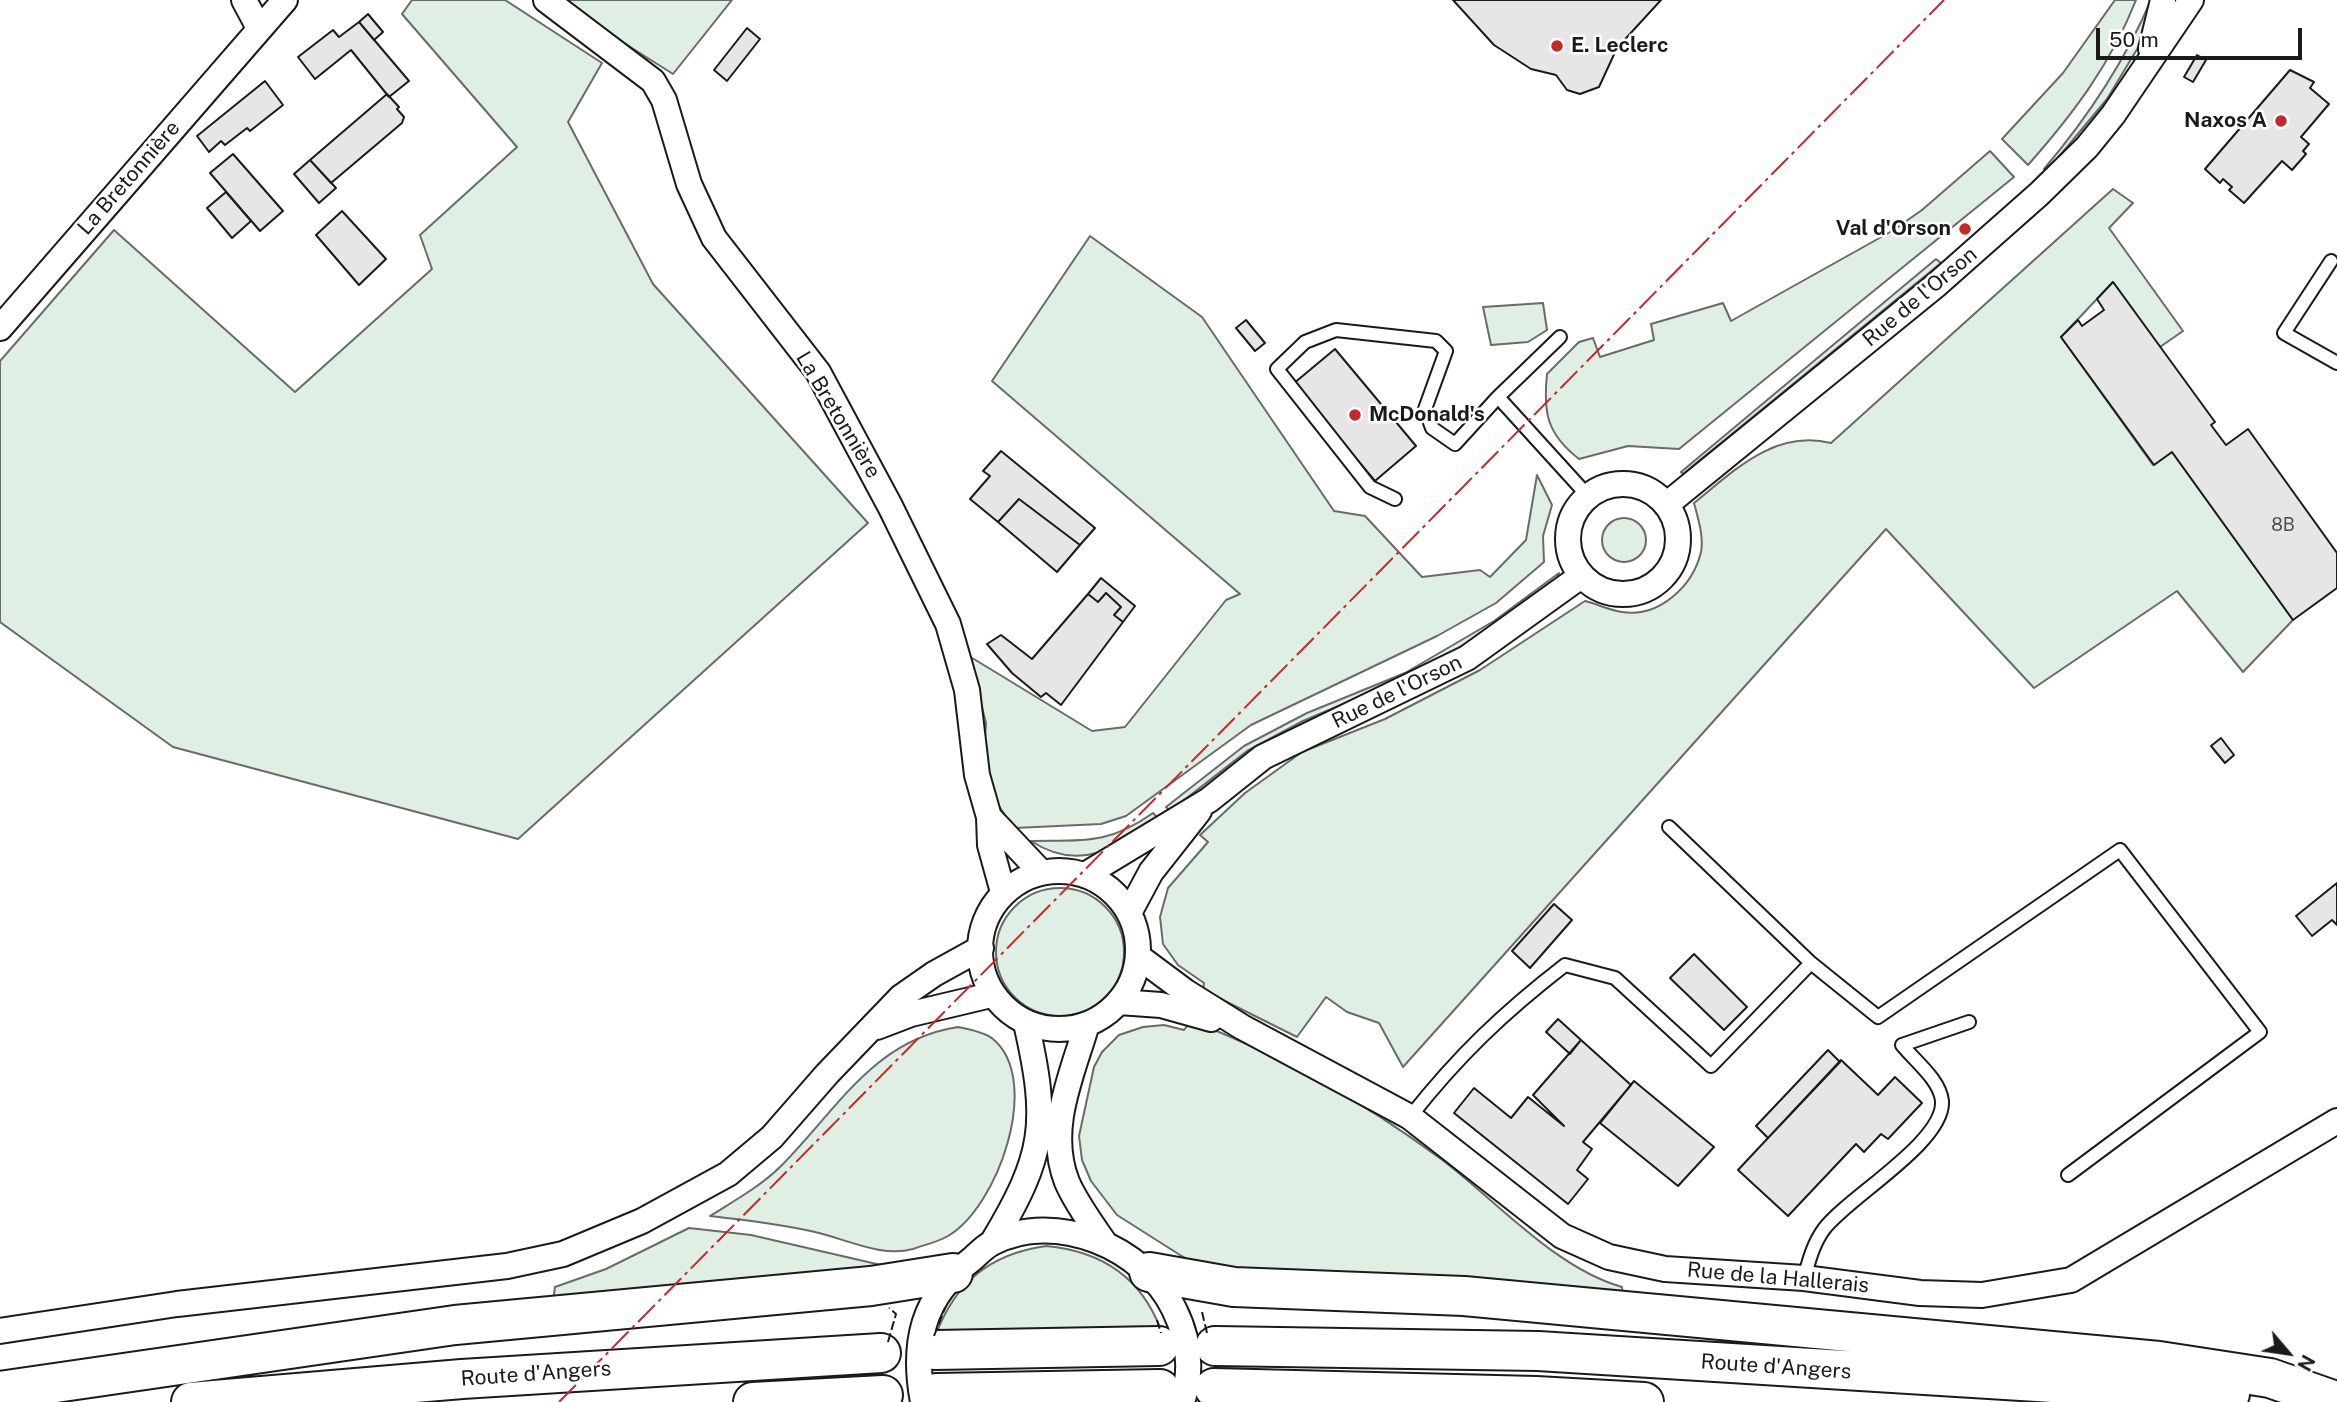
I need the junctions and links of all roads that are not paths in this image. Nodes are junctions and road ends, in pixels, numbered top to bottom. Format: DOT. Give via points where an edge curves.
graph roads {
  1 [pos="244,0"];
  2 [pos="285,0"];
  3 [pos="546,0"];
  4 [pos="2163,0"];
  5 [pos="2191,0"];
  6 [pos="259,28"];
  7 [pos="2148,63"];
  8 [pos="2331,261"];
  9 [pos="0,328"];
  10 [pos="1560,337"];
  11 [pos="2337,363"];
  12 [pos="1498,397"];
  13 [pos="1588,496"];
  14 [pos="1395,499"];
  15 [pos="1666,505"];
  16 [pos="1581,576"];
  17 [pos="1209,800"];
  18 [pos="989,817"];
  19 [pos="1669,827"];
  20 [pos="1039,870"];
  21 [pos="1085,876"];
  22 [pos="1003,892"];
  23 [pos="1129,913"];
  24 [pos="981,947"];
  25 [pos="1139,957"];
  26 [pos="1811,963"];
  27 [pos="991,995"];
  28 [pos="1119,1002"];
  29 [pos="1969,1022"];
  30 [pos="1026,1023"];
  31 [pos="1087,1024"];
  32 [pos="1242,1027"];
  33 [pos="867,1031"];
  34 [pos="1410,1117"];
  35 [pos="2337,1121"];
  36 [pos="2068,1175"];
  37 [pos="1104,1242"];
  38 [pos="992,1243"];
  39 [pos="1149,1272"];
  40 [pos="953,1273"];
  41 [pos="1804,1278"];
  42 [pos="0,1331"];
  43 [pos="1159,1346"];
  44 [pos="1215,1346"];
  45 [pos="935,1350"];
  46 [pos="881,1353"];
  47 [pos="0,1391"];
  48 [pos="1186,1393"];
  49 [pos="883,1395"];
  50 [pos="929,1397"];
  51 [pos="2333,1400"];
  52 [pos="191,1402"];
  53 [pos="753,1402"];
  54 [pos="1644,1402"];
  1 -- 6 [label="street"];
  2 -- 6 [label="street, La Bretonnière"];
  3 -- 18 [label="street, La Bretonnière" via="653,81 664,100 689,184 714,238 818,372 948,624 967,690 977,775"];
  4 -- 7 [label="street, Rue de l'Orson"];
  5 -- 7 [label="street, Rue de l'Orson"];
  6 -- 9 [label="street, La Bretonnière"];
  7 -- 15 [label="street, Rue de l'Orson" via="2087,146 2039,194 1935,286"];
  8 -- 11 [label="lane" via="2284,333"];
  10 -- 12 [label="lane"];
  12 -- 13 [label="lane"];
  12 -- 14 [label="lane" via="1455,444 1432,428 1425,409 1446,351 1436,341 1336,330 1305,342 1277,369 1370,487"];
  13 -- 15 [label="street" via="1628,484 1643,487"];
  13 -- 16 [label="street" via="1577,507 1567,535 1573,564"];
  15 -- 16 [label="street" via="1678,530 1678,545 1668,571 1658,582 1618,595 1598,589"];
  16 -- 17 [label="street, Rue de l'Orson" via="1467,658 1263,757"];
  17 -- 21 [label="street, Rue de l'Orson"];
  17 -- 23 [label="street, Rue de l'Orson" via="1152,872"];
  18 -- 20 [label="street, La Bretonnière"];
  18 -- 22 [label="street, La Bretonnière" via="990,845"];
  19 -- 26 [label="lane"];
  20 -- 21 [label="street"];
  20 -- 22 [label="street"];
  21 -- 23 [label="street" via="1104,885"];
  22 -- 24 [label="street" via="990,909"];
  23 -- 25 [label="street" via="1139,933"];
  24 -- 27 [label="street"];
  24 -- 33 [label="street" via="901,998"];
  25 -- 28 [label="street"];
  25 -- 32 [label="street, Rue de la Hallerais"];
  26 -- 34 [label="lane" via="1711,1066 1615,978 1565,965 1494,1022 1449,1066"];
  26 -- 36 [label="lane" via="1878,1017 2120,850 2260,1032"];
  27 -- 30 [label="street"];
  27 -- 33 [label="street" via="911,1014"];
  28 -- 31 [label="street"];
  28 -- 32 [label="street, Rue de la Hallerais" via="1161,1004"];
  29 -- 41 [label="lane" via="1902,1045 1939,1087 1939,1120 1825,1227 1812,1247"];
  30 -- 31 [label="street" via="1063,1028"];
  30 -- 38 [label="street" via="1038,1078 1041,1124 1028,1177"];
  31 -- 37 [label="street" via="1065,1096 1059,1155 1075,1197"];
  32 -- 34 [label="street, Rue de la Hallerais"];
  33 -- 42 [label="street" via="772,1138 727,1174 642,1221 563,1254 507,1266 190,1303"];
  34 -- 41 [label="street, Rue de la Hallerais" via="1562,1236 1609,1257 1665,1269"];
  35 -- 41 [label="street, Rue de la Hallerais" via="2071,1280 1982,1295 1920,1293"];
  37 -- 38 [label="street" via="1048,1232"];
  37 -- 39 [label="street"];
  38 -- 40 [label="street"];
  39 -- 48 [label="street" via="1181,1324 1189,1354"];
  39 -- 51 [label="highway" via="1234,1287 1464,1296 2159,1362 2270,1378"];
  40 -- 47 [label="highway" via="871,1286 456,1325"];
  40 -- 50 [label="street" via="930,1306 920,1336 916,1370"];
  43 -- 45 [label="highway"];
  44 -- 51 [label="highway, Route d'Angers" via="1538,1351"];
  46 -- 52 [label="highway, Route d'Angers" via="476,1378"];
  48 -- 50 [label="highway"];
  48 -- 54 [label="highway" via="1536,1396"];
  49 -- 53 [label="highway"];
}
